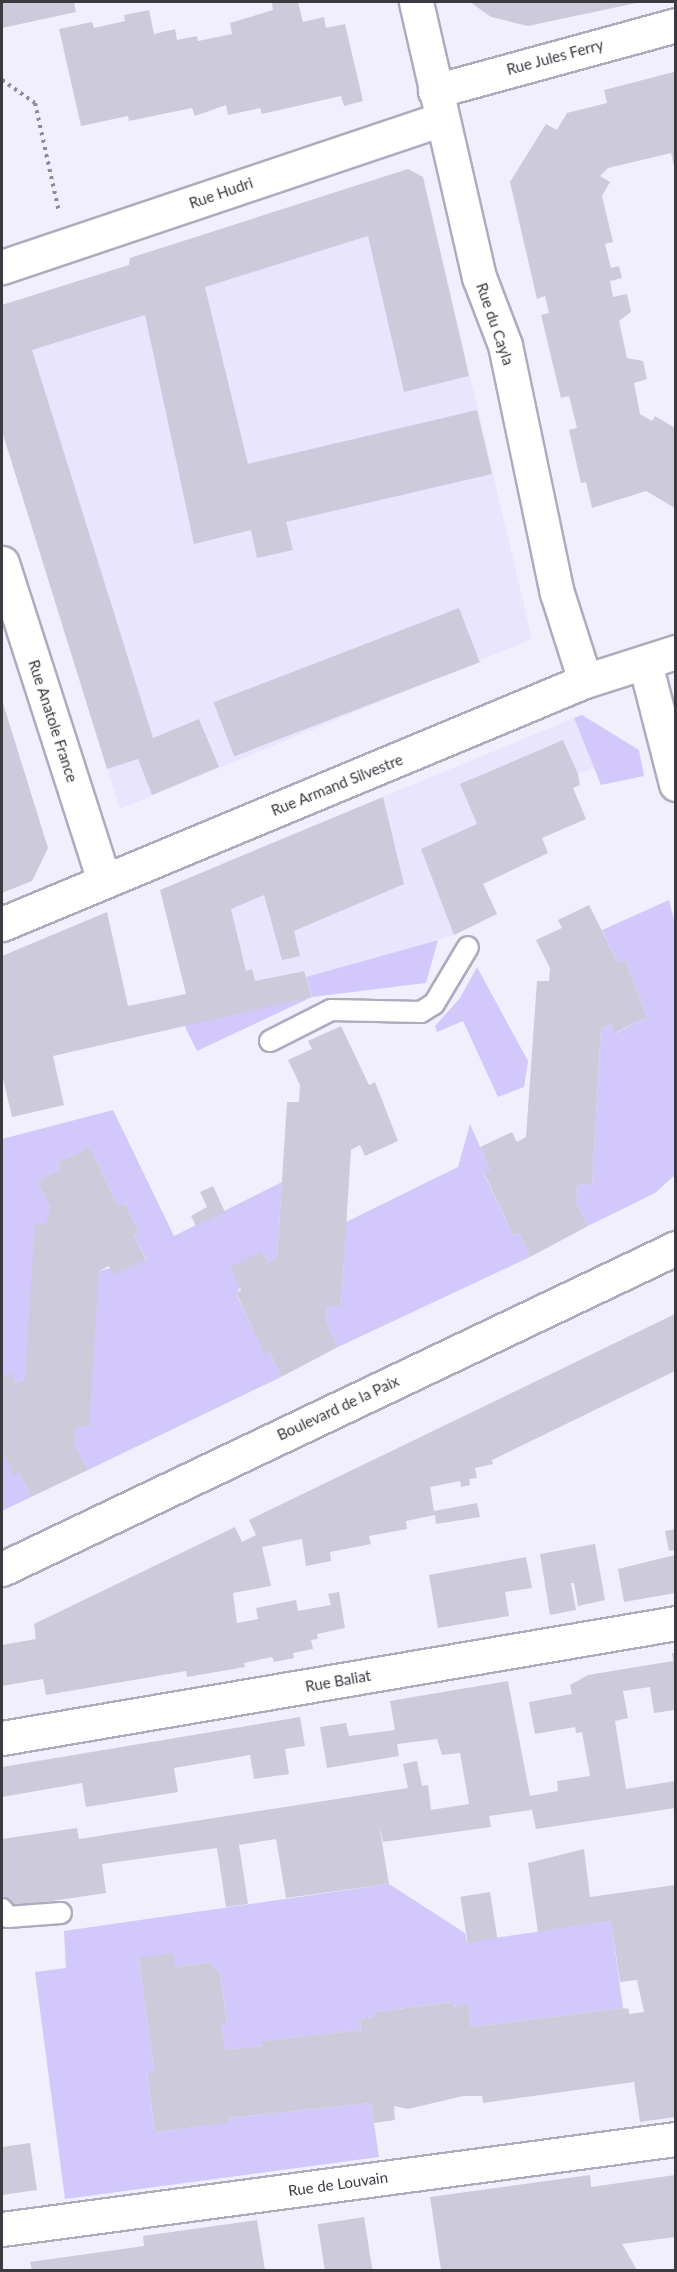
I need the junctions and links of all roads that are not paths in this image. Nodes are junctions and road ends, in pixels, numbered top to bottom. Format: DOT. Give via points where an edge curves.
graph roads {
  1 [pos="417,2"];
  2 [pos="675,25"];
  3 [pos="438,105"];
  4 [pos="2,267"];
  5 [pos="2,563"];
  6 [pos="675,652"];
  7 [pos="645,663"];
  8 [pos="585,681"];
  9 [pos="675,784"];
  10 [pos="104,880"];
  11 [pos="2,924"];
  12 [pos="468,947"];
  13 [pos="270,1041"];
  14 [pos="675,1248"];
  15 [pos="2,1569"];
  16 [pos="675,1623"];
  17 [pos="2,1738"];
  18 [pos="2,1909"];
  19 [pos="61,1913"];
  20 [pos="675,2139"];
  21 [pos="2,2229"];
  1 -- 3 [label="street, Rue du Cayla"];
  2 -- 3 [label="street, Rue Jules Ferry"];
  3 -- 4 [label="street, Rue Hudri"];
  3 -- 8 [label="street, Rue du Cayla" via="479,277 505,345 557,593"];
  5 -- 10 [label="street, Rue Anatole France"];
  6 -- 7 [label="street, Rue Armand Silvestre"];
  7 -- 8 [label="street, Rue Armand Silvestre"];
  7 -- 9 [label="street"];
  8 -- 10 [label="street, Rue Armand Silvestre"];
  10 -- 11 [label="street, Rue Armand Silvestre"];
  12 -- 13 [label="lane" via="434,1004 421,1012 331,1010"];
  14 -- 15 [label="street, Boulevard de la Paix"];
  16 -- 17 [label="street, Rue Baliat"];
  18 -- 19 [label="lane" via="8,1917"];
  20 -- 21 [label="street, Rue de Louvain"];
}
